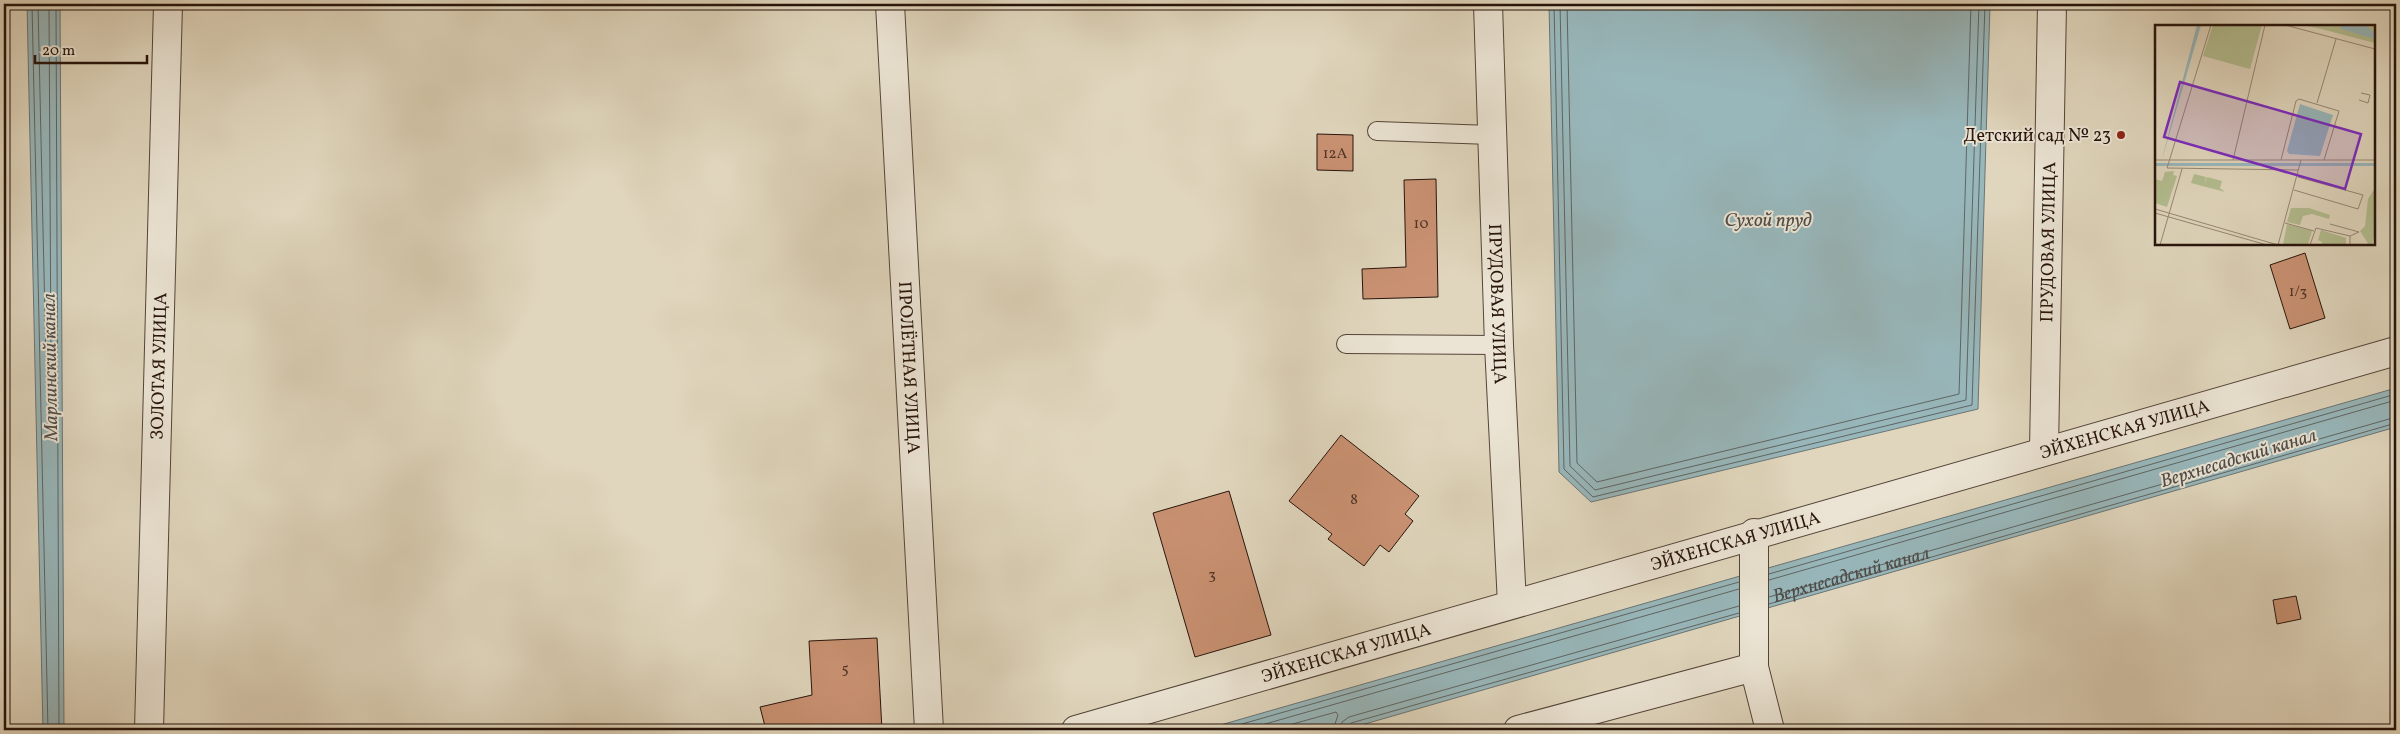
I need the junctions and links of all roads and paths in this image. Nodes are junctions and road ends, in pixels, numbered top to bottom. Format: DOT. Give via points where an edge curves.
graph roads {
  1 [pos="168,4"];
  2 [pos="890,4"];
  3 [pos="1488,4"];
  4 [pos="2052,4"];
  5 [pos="1377,132"];
  6 [pos="1491,134"];
  7 [pos="1346,344"];
  8 [pos="1500,345"];
  9 [pos="2396,351"];
  10 [pos="2044,450"];
  11 [pos="1754,533"];
  12 [pos="1512,604"];
  13 [pos="1754,667"];
  14 [pos="149,730"];
  15 [pos="929,730"];
  16 [pos="1076,730"];
  17 [pos="1518,730"];
  18 [pos="1770,730"];
  1 -- 14 [label="street, ЗОЛОТАЯ УЛИЦА"];
  2 -- 15 [label="street, ПРОЛЁТНАЯ УЛИЦА"];
  3 -- 6 [label="street, ПРУДОВАЯ УЛИЦА"];
  4 -- 10 [label="street, ПРУДОВАЯ УЛИЦА"];
  5 -- 6 [label="lane"];
  6 -- 8 [label="street, ПРУДОВАЯ УЛИЦА"];
  7 -- 8 [label="lane"];
  8 -- 12 [label="street, ПРУДОВАЯ УЛИЦА"];
  9 -- 10 [label="street, ЭЙХЕНСКАЯ УЛИЦА"];
  10 -- 11 [label="street, ЭЙХЕНСКАЯ УЛИЦА"];
  11 -- 12 [label="street, ЭЙХЕНСКАЯ УЛИЦА"];
  11 -- 13 [label="street"];
  12 -- 16 [label="street, ЭЙХЕНСКАЯ УЛИЦА"];
  13 -- 17 [label="street"];
  13 -- 18 [label="street"];
}
